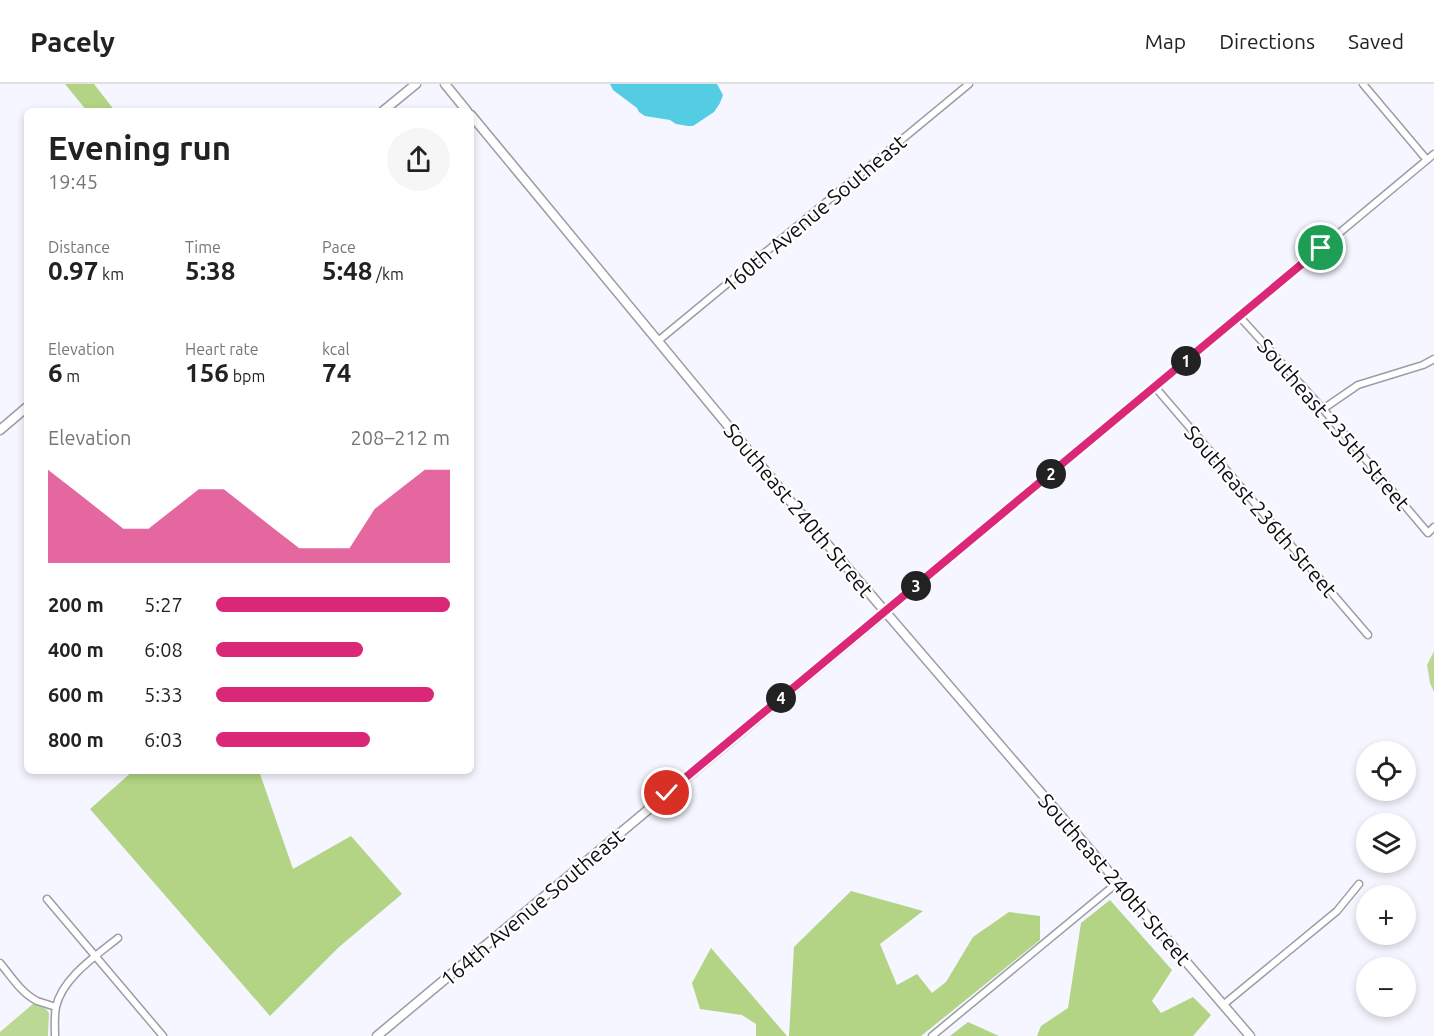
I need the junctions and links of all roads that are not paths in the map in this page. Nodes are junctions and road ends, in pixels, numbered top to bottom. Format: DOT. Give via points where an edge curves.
graph roads {
  1 [pos="416,84"];
  2 [pos="445,84"];
  3 [pos="969,84"];
  4 [pos="1363,84"];
  5 [pos="387,108"];
  6 [pos="465,108"];
  7 [pos="474,119"];
  8 [pos="1434,154"];
  9 [pos="1427,160"];
  10 [pos="1239,316"];
  11 [pos="658,341"];
  12 [pos="1434,359"];
  13 [pos="1155,387"];
  14 [pos="1323,409"];
  15 [pos="24,410"];
  16 [pos="0,430"];
  17 [pos="1434,527"];
  18 [pos="885,612"];
  19 [pos="1368,635"];
  20 [pos="1117,883"];
  21 [pos="1359,884"];
  22 [pos="47,899"];
  23 [pos="118,938"];
  24 [pos="96,956"];
  25 [pos="0,963"];
  26 [pos="1223,1005"];
  27 [pos="56,1007"];
  28 [pos="55,1036"];
  29 [pos="163,1036"];
  30 [pos="377,1036"];
  31 [pos="933,1036"];
  32 [pos="1250,1036"];
  1 -- 5 [label="main road"];
  2 -- 6 [label="main road"];
  3 -- 11 [label="street, 160th Avenue Southeast"];
  4 -- 9 [label="street"];
  7 -- 11 [label="main road, Southeast 240th Street"];
  8 -- 9 [label="street, 164th Avenue Southeast"];
  9 -- 10 [label="street, 164th Avenue Southeast"];
  10 -- 13 [label="street, 164th Avenue Southeast"];
  10 -- 14 [label="street, Southeast 235th Street"];
  11 -- 18 [label="main road, Southeast 240th Street"];
  12 -- 14 [label="street" via="1358,385"];
  13 -- 18 [label="street, 164th Avenue Southeast"];
  13 -- 19 [label="street, Southeast 236th Street"];
  14 -- 17 [label="street, Southeast 235th Street" via="1428,533"];
  15 -- 16 [label="main road"];
  18 -- 20 [label="main road, Southeast 240th Street"];
  18 -- 30 [label="main road, 164th Avenue Southeast"];
  20 -- 26 [label="main road, Southeast 240th Street"];
  20 -- 31 [label="street"];
  21 -- 26 [label="street" via="1337,911"];
  22 -- 24 [label="street"];
  23 -- 24 [label="street"];
  24 -- 27 [label="street" via="71,979"];
  24 -- 29 [label="street"];
  25 -- 27 [label="street" via="29,996"];
  26 -- 32 [label="main road, Southeast 240th Street"];
  27 -- 28 [label="street"];
}
